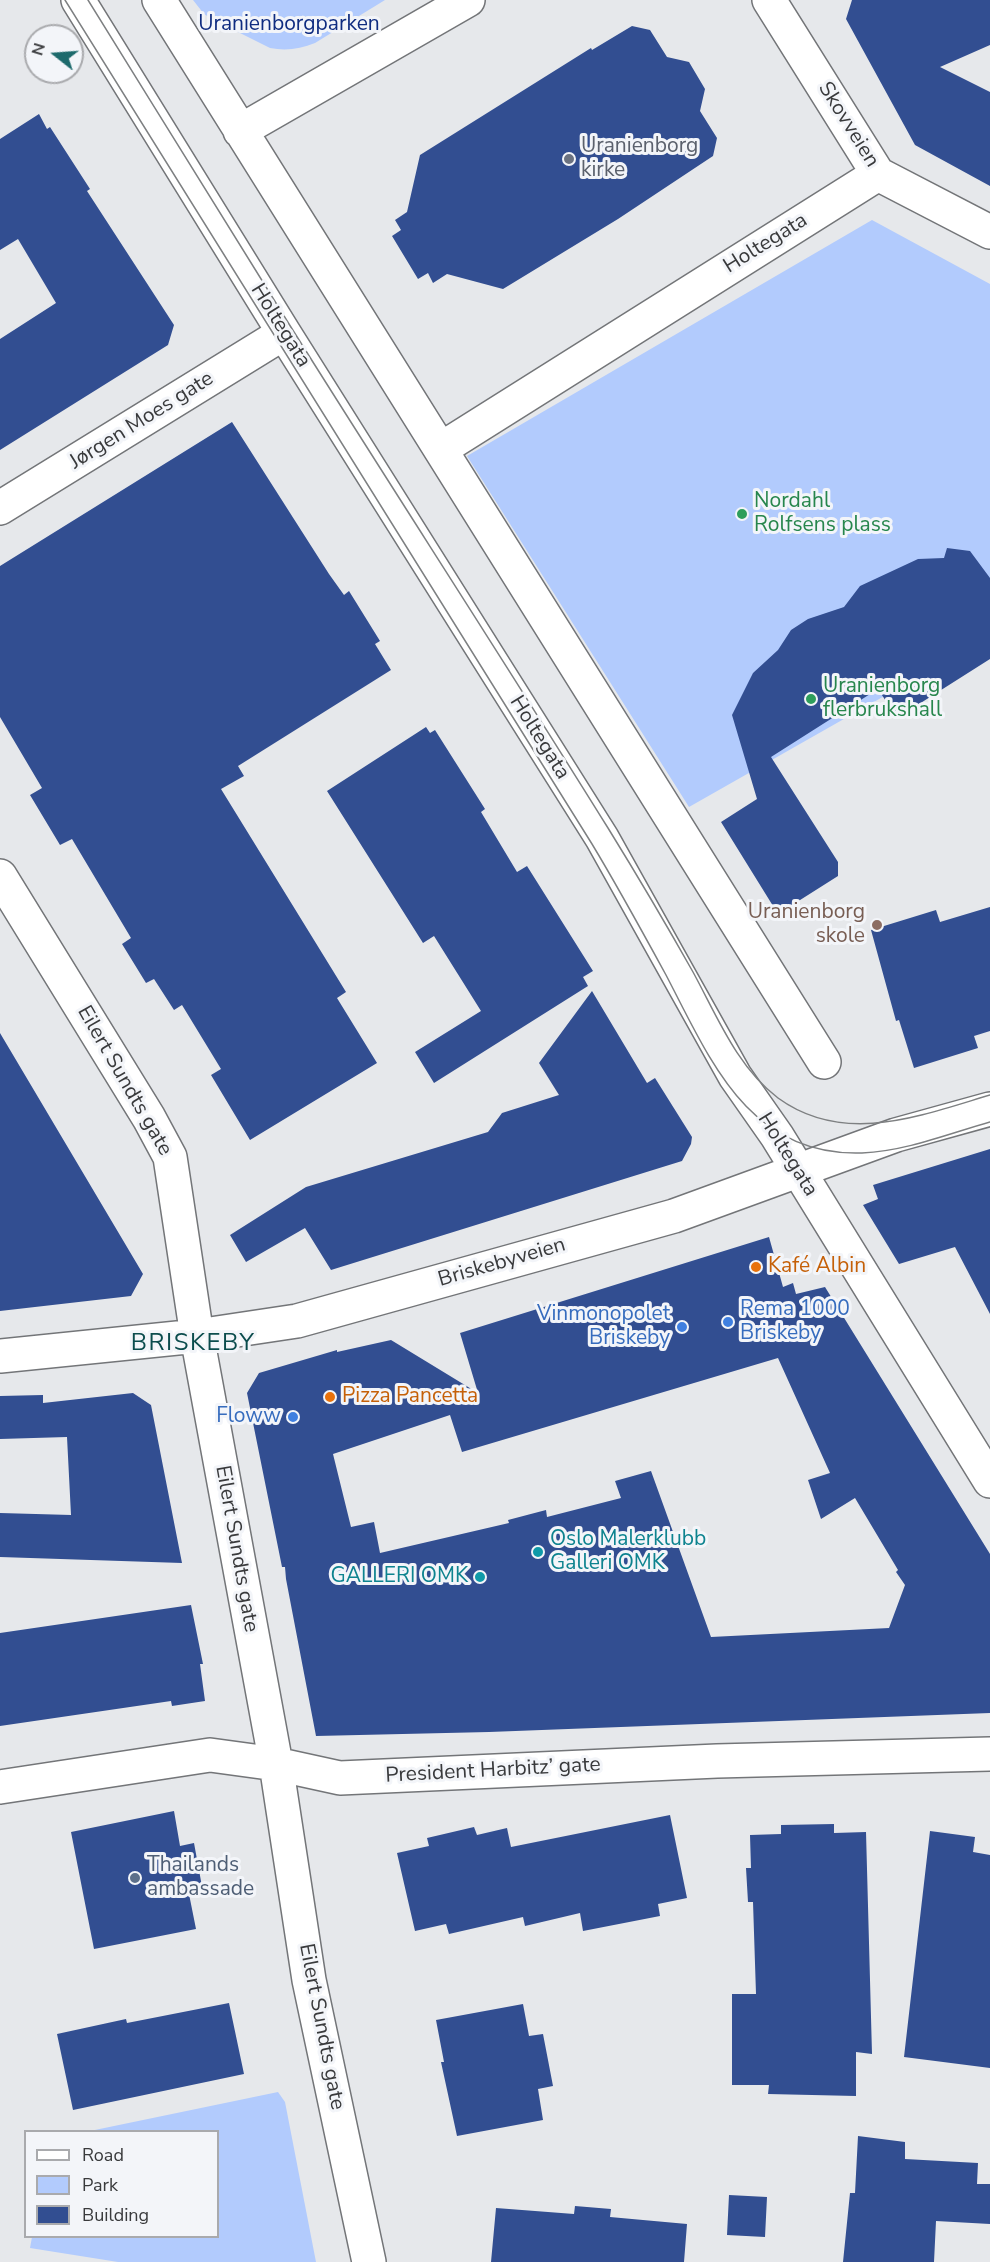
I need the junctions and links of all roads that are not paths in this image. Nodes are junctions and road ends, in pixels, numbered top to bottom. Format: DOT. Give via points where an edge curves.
graph roads {
  1 [pos="78,0"];
  2 [pos="159,0"];
  3 [pos="468,0"];
  4 [pos="769,0"];
  5 [pos="240,131"];
  6 [pos="878,174"];
  7 [pos="990,232"];
  8 [pos="284,333"];
  9 [pos="441,449"];
  10 [pos="0,508"];
  11 [pos="0,876"];
  12 [pos="824,1062"];
  13 [pos="990,1109"];
  14 [pos="798,1172"];
  15 [pos="197,1336"];
  16 [pos="0,1356"];
  17 [pos="990,1481"];
  18 [pos="990,1754"];
  19 [pos="276,1764"];
  20 [pos="0,1787"];
  21 [pos="369,2262"];
  1 -- 8 [label="street, Holtegata"];
  2 -- 5 [label="street"];
  3 -- 5 [label="street"];
  4 -- 6 [label="street, Skovveien"];
  5 -- 9 [label="street"];
  6 -- 7 [label="street, Skovveien"];
  6 -- 9 [label="street, Holtegata"];
  8 -- 10 [label="street, Jørgen Moes gate"];
  8 -- 14 [label="street, Holtegata" via="602,838 735,1076"];
  9 -- 12 [label="street"];
  11 -- 15 [label="street, Eilert Sundts gate" via="170,1157"];
  13 -- 14 [label="street, Briskebyveien" via="896,1136"];
  14 -- 15 [label="street, Briskebyveien" via="674,1216 297,1321"];
  14 -- 17 [label="street, Holtegata"];
  15 -- 16 [label="street, Briskebyveien"];
  15 -- 19 [label="street, Eilert Sundts gate"];
  18 -- 19 [label="street, President Harbitz’ gate" via="717,1761 340,1778"];
  19 -- 20 [label="street, President Harbitz’ gate" via="210,1755"];
  19 -- 21 [label="street, Eilert Sundts gate" via="309,1980"];
}
